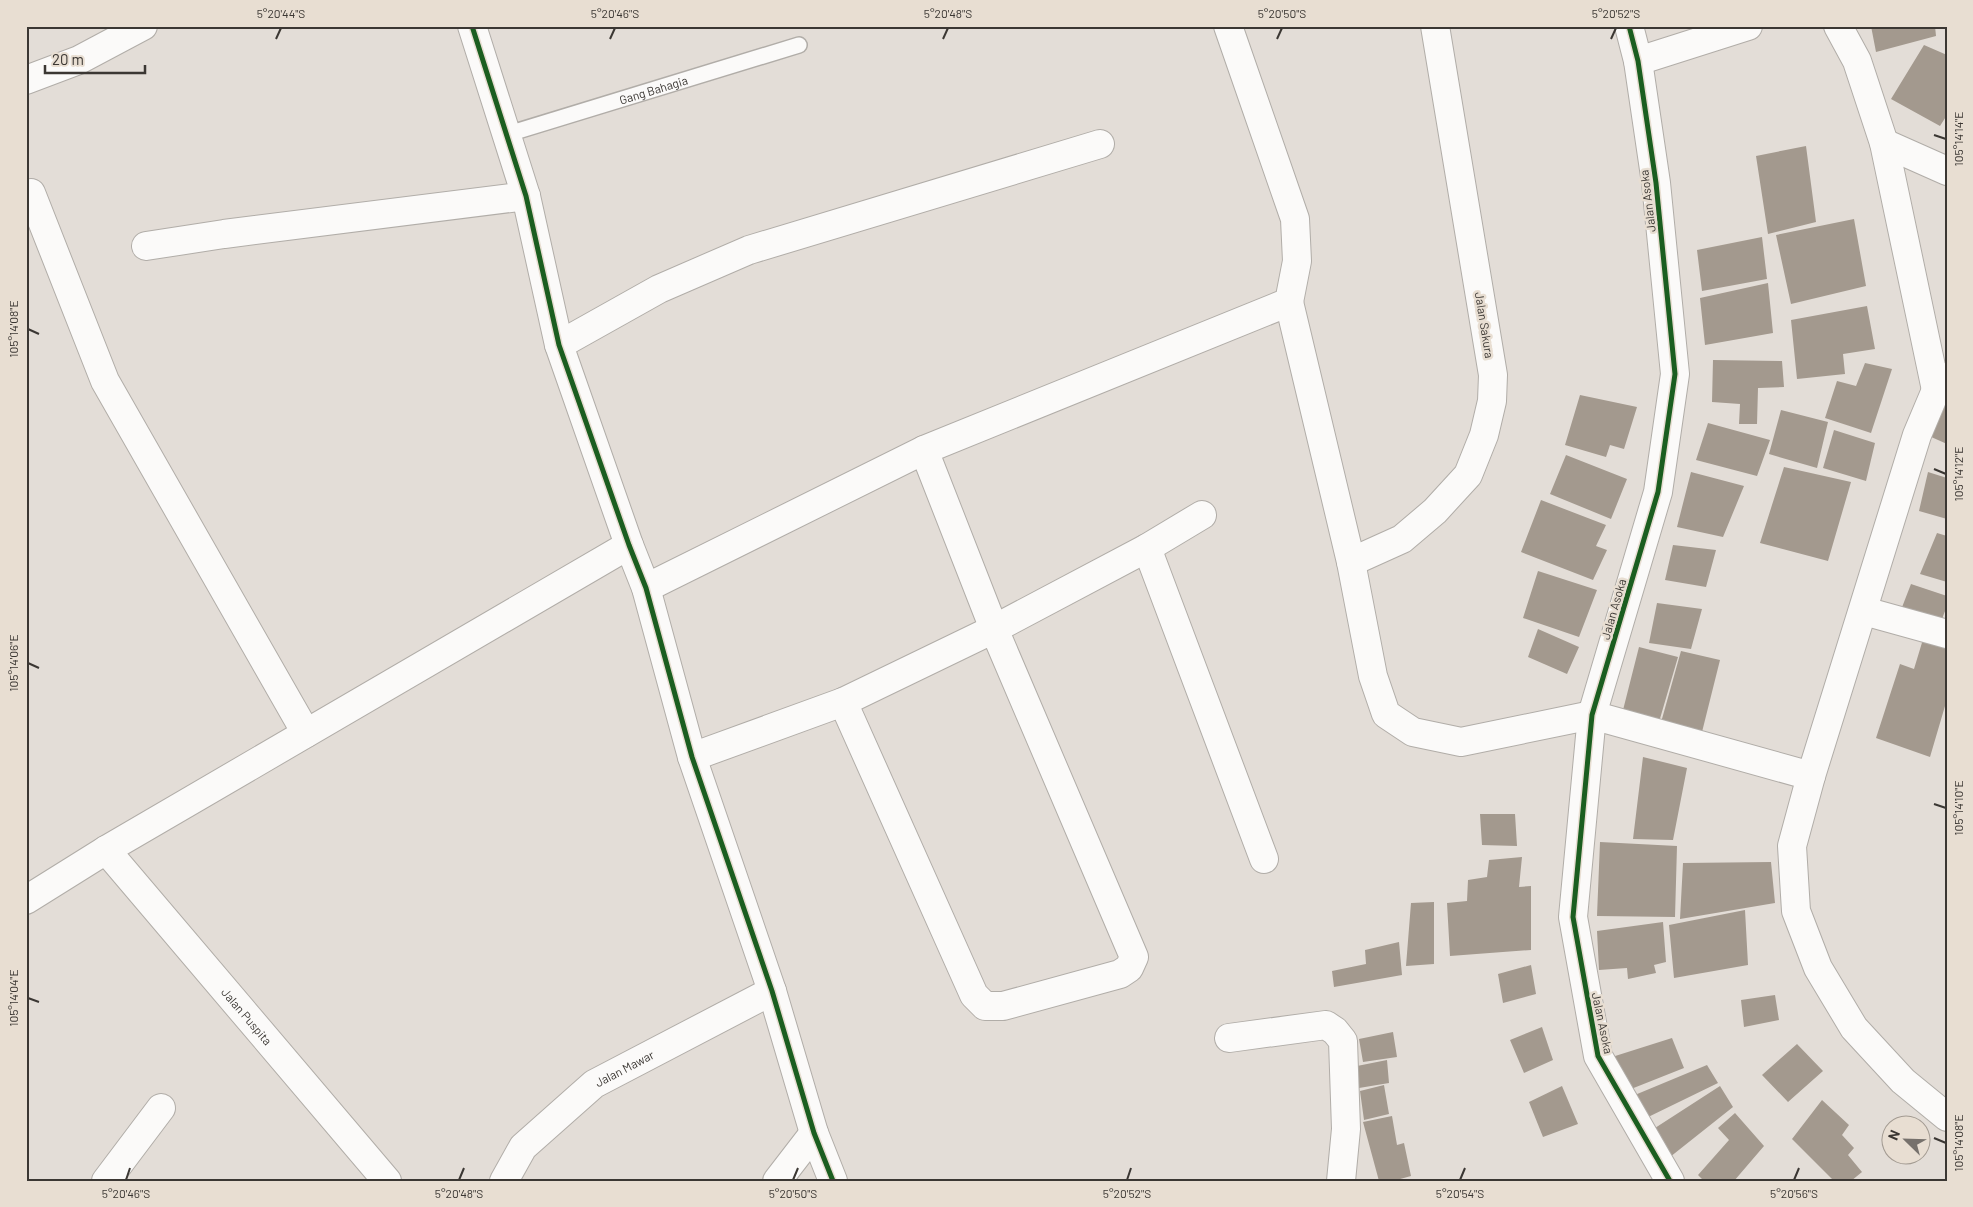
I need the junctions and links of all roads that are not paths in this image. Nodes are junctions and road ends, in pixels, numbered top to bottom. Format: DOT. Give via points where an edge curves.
graph roads {
  1 [pos="143,26"];
  2 [pos="472,26"];
  3 [pos="1228,26"];
  4 [pos="1436,26"];
  5 [pos="1629,26"];
  6 [pos="1748,26"];
  7 [pos="1838,26"];
  8 [pos="799,46"];
  9 [pos="1638,62"];
  10 [pos="26,80"];
  11 [pos="508,134"];
  12 [pos="1884,143"];
  13 [pos="1100,144"];
  14 [pos="1947,171"];
  15 [pos="31,193"];
  16 [pos="526,196"];
  17 [pos="146,246"];
  18 [pos="1289,302"];
  19 [pos="559,345"];
  20 [pos="1941,384"];
  21 [pos="924,450"];
  22 [pos="1202,515"];
  23 [pos="629,545"];
  24 [pos="1147,548"];
  25 [pos="1351,562"];
  26 [pos="646,588"];
  27 [pos="1864,611"];
  28 [pos="994,629"];
  29 [pos="1947,634"];
  30 [pos="843,702"];
  31 [pos="1592,715"];
  32 [pos="306,733"];
  33 [pos="692,757"];
  34 [pos="1811,776"];
  35 [pos="106,850"];
  36 [pos="1264,860"];
  37 [pos="26,900"];
  38 [pos="772,991"];
  39 [pos="1229,1038"];
  40 [pos="161,1108"];
  41 [pos="1947,1117"];
  42 [pos="814,1133"];
  43 [pos="106,1181"];
  44 [pos="387,1181"];
  45 [pos="504,1181"];
  46 [pos="777,1181"];
  47 [pos="833,1181"];
  48 [pos="1342,1181"];
  49 [pos="1670,1181"];
  1 -- 10 [label="street" via="79,60"];
  2 -- 11 [label="street"];
  3 -- 18 [label="street" via="1295,219 1297,261"];
  4 -- 25 [label="street, Jalan Sakura" via="1493,375 1492,401 1484,435 1468,474 1434,511 1402,539"];
  5 -- 9 [label="street, Jalan Asoka"];
  6 -- 9 [label="street"];
  7 -- 12 [label="street" via="1857,61"];
  8 -- 11 [label="lane, Gang Bahagia"];
  9 -- 31 [label="street, Jalan Asoka" via="1656,183 1676,374 1658,492"];
  11 -- 16 [label="street"];
  12 -- 14 [label="street"];
  12 -- 20 [label="street"];
  13 -- 19 [label="street" via="749,250 659,289"];
  15 -- 32 [label="street" via="105,380"];
  16 -- 17 [label="street"];
  16 -- 19 [label="street"];
  18 -- 21 [label="street"];
  18 -- 25 [label="street"];
  19 -- 23 [label="street"];
  20 -- 27 [label="street" via="1917,435"];
  21 -- 26 [label="street"];
  21 -- 28 [label="street"];
  22 -- 24 [label="street"];
  23 -- 26 [label="street"];
  23 -- 32 [label="street"];
  24 -- 28 [label="street"];
  24 -- 36 [label="street"];
  25 -- 31 [label="street" via="1373,676 1386,714 1413,732 1461,742"];
  26 -- 33 [label="street"];
  27 -- 29 [label="street"];
  27 -- 34 [label="street"];
  28 -- 30 [label="street"];
  28 -- 30 [label="street" via="1134,957 1129,968 1120,974 1003,1006 985,1006 974,995"];
  30 -- 33 [label="street"];
  31 -- 34 [label="street"];
  31 -- 49 [label="street, Jalan Asoka" via="1573,917 1598,1056"];
  32 -- 35 [label="street"];
  33 -- 38 [label="street"];
  34 -- 41 [label="street" via="1792,846 1796,911 1818,968 1854,1028 1903,1081"];
  35 -- 37 [label="street"];
  35 -- 44 [label="street, Jalan Puspita"];
  38 -- 42 [label="street"];
  38 -- 45 [label="street, Jalan Mawar" via="594,1084 523,1147"];
  39 -- 48 [label="street" via="1326,1025 1343,1041 1346,1129"];
  40 -- 43 [label="street"];
  42 -- 46 [label="street"];
  42 -- 47 [label="street"];
}
